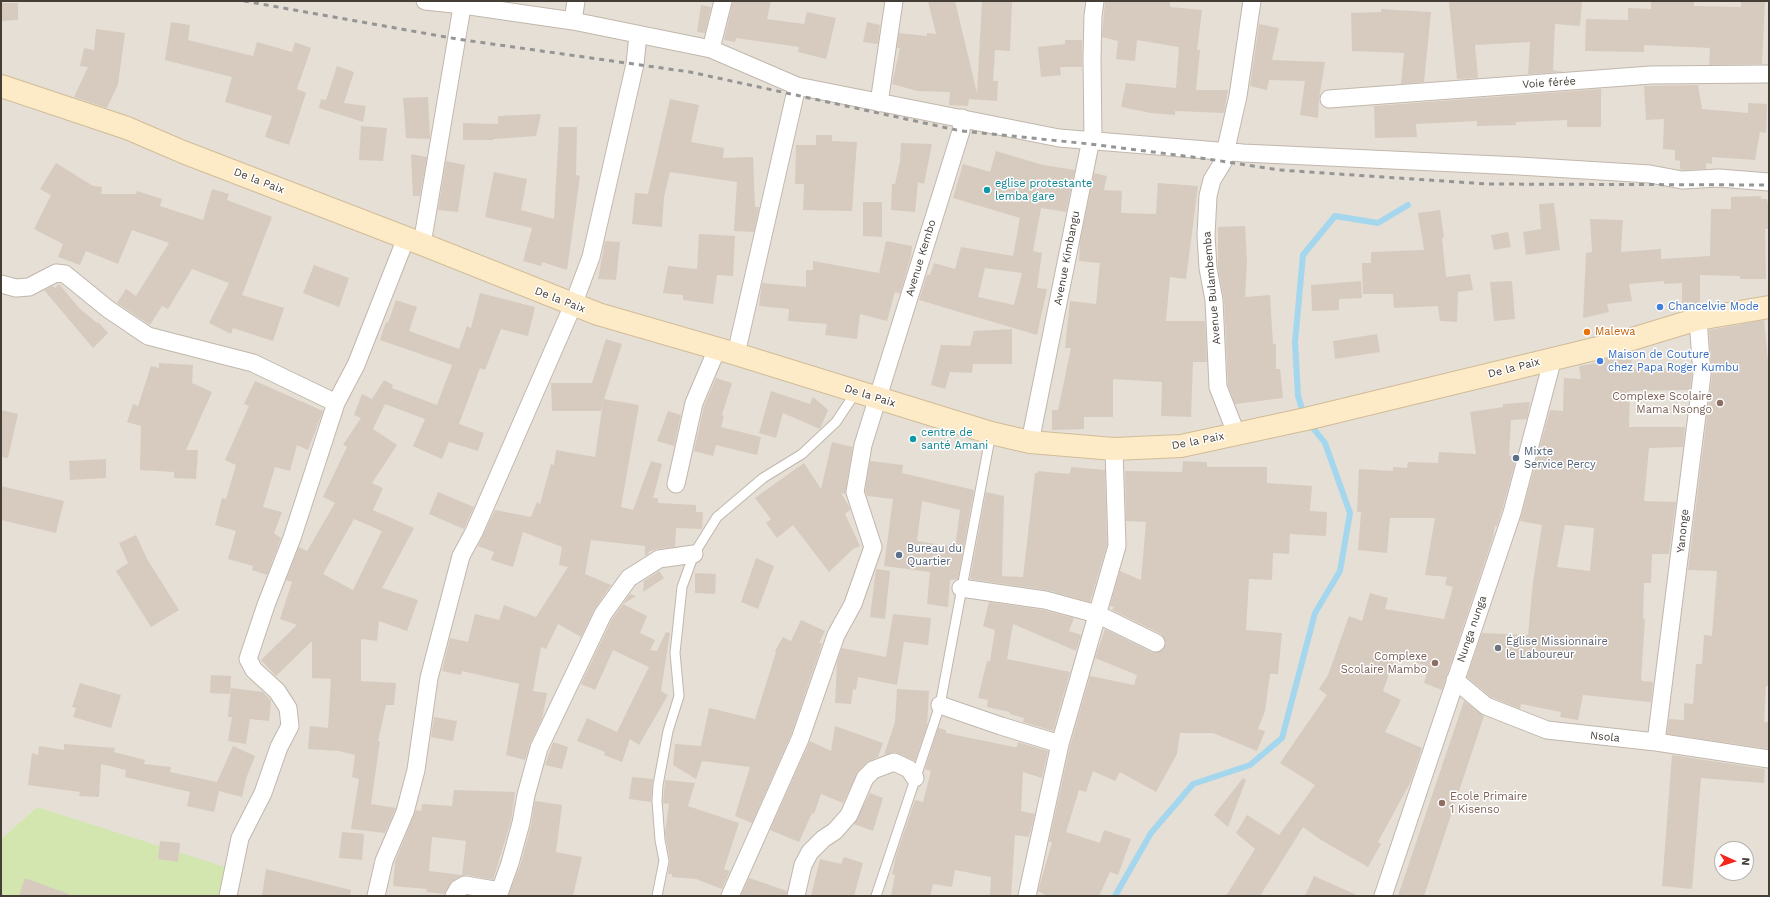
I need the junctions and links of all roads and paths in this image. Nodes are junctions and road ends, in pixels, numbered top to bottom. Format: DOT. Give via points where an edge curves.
graph roads {
  1 [pos="425,1"];
  2 [pos="576,1"];
  3 [pos="723,1"];
  4 [pos="894,1"];
  5 [pos="1096,1"];
  6 [pos="1252,1"];
  7 [pos="463,3"];
  8 [pos="573,21"];
  9 [pos="638,35"];
  10 [pos="711,49"];
  11 [pos="1769,74"];
  12 [pos="1,86"];
  13 [pos="797,86"];
  14 [pos="1329,99"];
  15 [pos="879,103"];
  16 [pos="962,118"];
  17 [pos="1093,141"];
  18 [pos="1225,152"];
  19 [pos="1769,182"];
  20 [pos="414,241"];
  21 [pos="1,284"];
  22 [pos="573,305"];
  23 [pos="1769,307"];
  24 [pos="1698,319"];
  25 [pos="726,351"];
  26 [pos="1553,358"];
  27 [pos="856,392"];
  28 [pos="878,398"];
  29 [pos="336,403"];
  30 [pos="991,433"];
  31 [pos="1236,433"];
  32 [pos="1030,442"];
  33 [pos="1114,449"];
  34 [pos="676,484"];
  35 [pos="694,554"];
  36 [pos="961,588"];
  37 [pos="1097,614"];
  38 [pos="1156,643"];
  39 [pos="1455,680"];
  40 [pos="940,705"];
  41 [pos="1656,742"];
  42 [pos="1060,744"];
  43 [pos="1769,759"];
  44 [pos="915,778"];
  45 [pos="228,896"];
  46 [pos="376,896"];
  47 [pos="454,896"];
  48 [pos="657,896"];
  49 [pos="730,896"];
  50 [pos="796,896"];
  51 [pos="876,896"];
  52 [pos="1027,896"];
  53 [pos="1383,896"];
  1 -- 7 [label="street"];
  2 -- 8 [label="street"];
  3 -- 10 [label="street"];
  4 -- 15 [label="street"];
  5 -- 17 [label="street, Avenue Kimbangu" via="1092,58"];
  6 -- 18 [label="street, Avenue Bulambemba" via="1238,96"];
  7 -- 8 [label="street"];
  7 -- 20 [label="street"];
  8 -- 9 [label="street"];
  9 -- 10 [label="street"];
  9 -- 22 [label="street" via="635,64 591,257"];
  10 -- 13 [label="street"];
  11 -- 14 [label="street, Voie férée" via="1651,75"];
  12 -- 20 [label="street, De la Paix" via="127,128"];
  13 -- 15 [label="street"];
  13 -- 25 [label="street"];
  15 -- 16 [label="street"];
  16 -- 17 [label="street" via="1059,138"];
  16 -- 28 [label="street, Avenue Kembo" via="958,139"];
  17 -- 18 [label="street"];
  17 -- 32 [label="street, Avenue Kimbangu" via="1090,144"];
  18 -- 19 [label="street" via="1650,174 1682,180 1719,178"];
  18 -- 31 [label="street, Avenue Bulambemba" via="1223,162 1212,180 1208,196 1206,235 1215,320 1218,387"];
  20 -- 22 [label="street, De la Paix"];
  20 -- 29 [label="street"];
  21 -- 29 [label="street" via="16,288 29,287 56,273 64,274 108,309 148,336 253,363"];
  22 -- 25 [label="street, De la Paix"];
  22 -- 46 [label="street" via="474,532 461,556 429,678 416,770 405,812 384,860"];
  23 -- 24 [label="street, De la Paix"];
  24 -- 26 [label="street, De la Paix" via="1619,343"];
  24 -- 41 [label="street, Yanonge" via="1702,375"];
  25 -- 27 [label="street, De la Paix"];
  25 -- 34 [label="street" via="694,403"];
  26 -- 31 [label="street, De la Paix" via="1306,420"];
  26 -- 39 [label="street, Nunga nunga" via="1512,513"];
  27 -- 28 [label="street, De la Paix"];
  27 -- 35 [label="lane" via="836,422 802,454 763,478 717,517"];
  28 -- 30 [label="street, De la Paix"];
  28 -- 49 [label="street, Avenue Kembo" via="863,445 855,492 873,547 854,604 836,635 800,739"];
  29 -- 45 [label="street" via="292,538 248,659 254,670 277,691 288,708 290,726 279,747 264,793 240,838"];
  30 -- 32 [label="street, De la Paix"];
  30 -- 36 [label="lane"];
  31 -- 33 [label="street, De la Paix" via="1182,446"];
  32 -- 33 [label="street, De la Paix"];
  33 -- 37 [label="street" via="1117,546"];
  35 -- 47 [label="street" via="659,559 629,578 603,614 539,748 521,823 500,891 465,885 458,889"];
  35 -- 48 [label="lane" via="682,587 675,646 679,696 668,732 658,785 660,840 664,861"];
  36 -- 37 [label="street" via="1045,600"];
  36 -- 40 [label="lane"];
  37 -- 38 [label="street"];
  37 -- 42 [label="street"];
  39 -- 41 [label="street, Nsola" via="1486,706 1547,730"];
  39 -- 53 [label="street, Nunga nunga"];
  40 -- 42 [label="street"];
  40 -- 44 [label="lane"];
  41 -- 43 [label="street, Nsola"];
  42 -- 52 [label="street"];
  44 -- 50 [label="street" via="910,769 894,762 873,770 866,778 849,815 810,852 803,865"];
  44 -- 51 [label="lane"];
}
